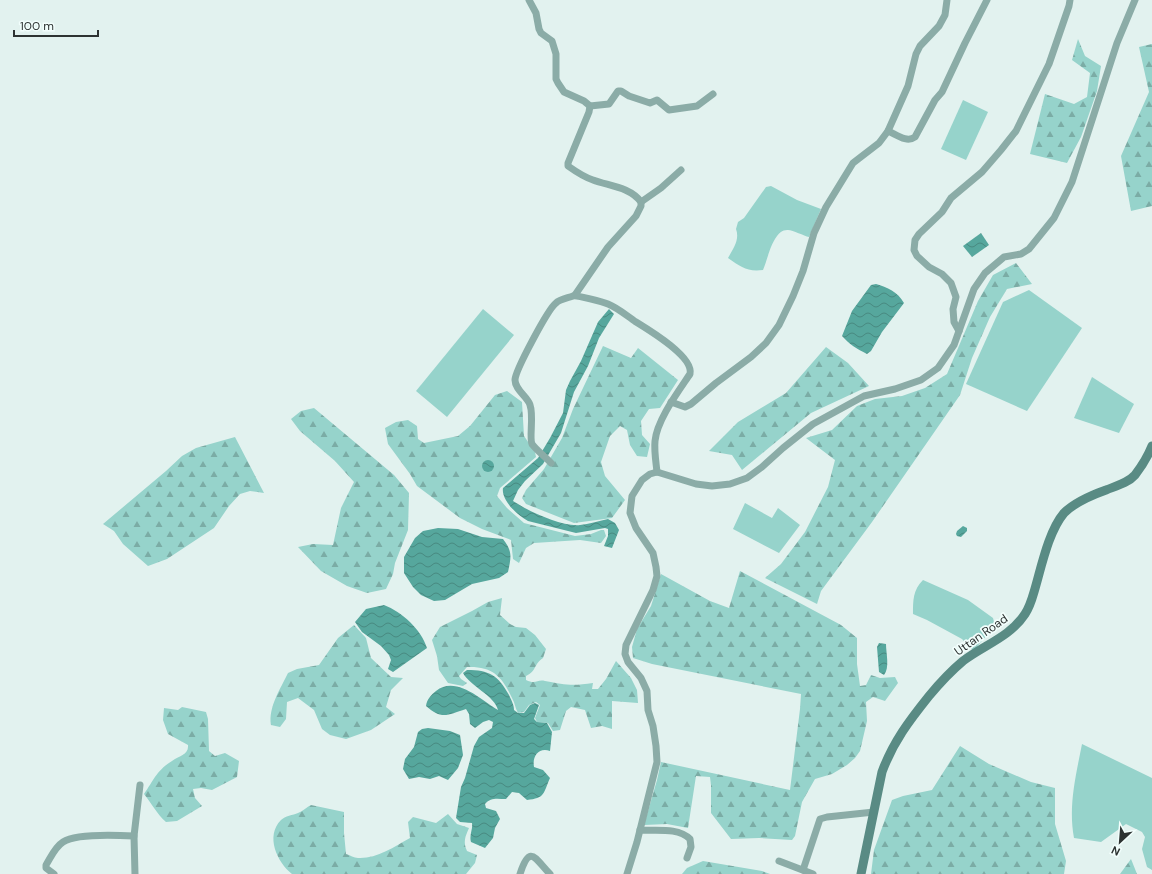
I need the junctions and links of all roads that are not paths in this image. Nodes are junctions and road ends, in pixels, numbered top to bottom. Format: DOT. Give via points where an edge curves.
graph roads {
  1 [pos="529,0"];
  2 [pos="948,0"];
  3 [pos="987,0"];
  4 [pos="1070,0"];
  5 [pos="1135,0"];
  6 [pos="713,94"];
  7 [pos="590,106"];
  8 [pos="888,131"];
  9 [pos="681,170"];
  10 [pos="642,202"];
  11 [pos="575,295"];
  12 [pos="959,331"];
  13 [pos="671,402"];
  14 [pos="1152,446"];
  15 [pos="551,463"];
  16 [pos="657,472"];
  17 [pos="140,785"];
  18 [pos="874,812"];
  19 [pos="640,830"];
  20 [pos="134,836"];
  21 [pos="687,858"];
  22 [pos="779,861"];
  23 [pos="804,870"];
  24 [pos="54,874"];
  25 [pos="135,874"];
  26 [pos="520,874"];
  27 [pos="550,874"];
  28 [pos="627,874"];
  29 [pos="813,874"];
  30 [pos="861,874"];
  1 -- 7 [label="street" via="541,33 552,42 556,54 558,83 564,92"];
  2 -- 8 [label="street" via="939,26 916,54 908,86"];
  3 -- 8 [label="street" via="942,92 917,134 912,139 906,139"];
  4 -- 12 [label="street" via="1049,64 1016,131 982,172 951,198 942,212 915,240 914,250 917,256 951,283 956,297 953,309 954,322"];
  5 -- 12 [label="street" via="1117,43 1072,182 1054,218 1029,249 1021,254 1004,257 985,273 974,289"];
  6 -- 7 [label="street" via="697,106 669,110 657,100 650,103 618,91 609,104"];
  7 -- 10 [label="street" via="568,166 593,180 637,196"];
  8 -- 13 [label="street" via="879,142 853,163 826,207 814,233 793,296 779,325 766,343 691,404 685,407"];
  9 -- 10 [label="street"];
  10 -- 11 [label="street" via="636,216 608,247"];
  11 -- 13 [label="street" via="616,308 655,333 689,365 690,374"];
  11 -- 15 [label="street" via="556,303 516,374 515,381 524,398 530,403 532,443"];
  12 -- 16 [label="street" via="954,345 938,368 927,376 895,389 864,396 813,424 747,478 730,484 712,486 696,484"];
  13 -- 16 [label="street" via="655,442"];
  14 -- 18 [label="main road, Uttan Road" via="1135,476 1076,504 1063,515 1047,549 1026,613 1006,634 956,668 910,720 898,738 882,772"];
  16 -- 19 [label="street" via="642,480 632,496 630,513 636,528 653,553 657,576 653,590 626,645 625,654 647,690 648,710 656,746 656,762"];
  17 -- 20 [label="street"];
  18 -- 23 [label="street" via="820,820"];
  18 -- 30 [label="main road, Uttan Road"];
  19 -- 21 [label="street" via="679,832 686,835 690,839 691,847"];
  19 -- 28 [label="street"];
  20 -- 24 [label="street" via="73,838 57,848 46,865"];
  20 -- 25 [label="street"];
  22 -- 23 [label="street"];
  23 -- 29 [label="street"];
  26 -- 27 [label="street" via="525,860 531,856"];
}
